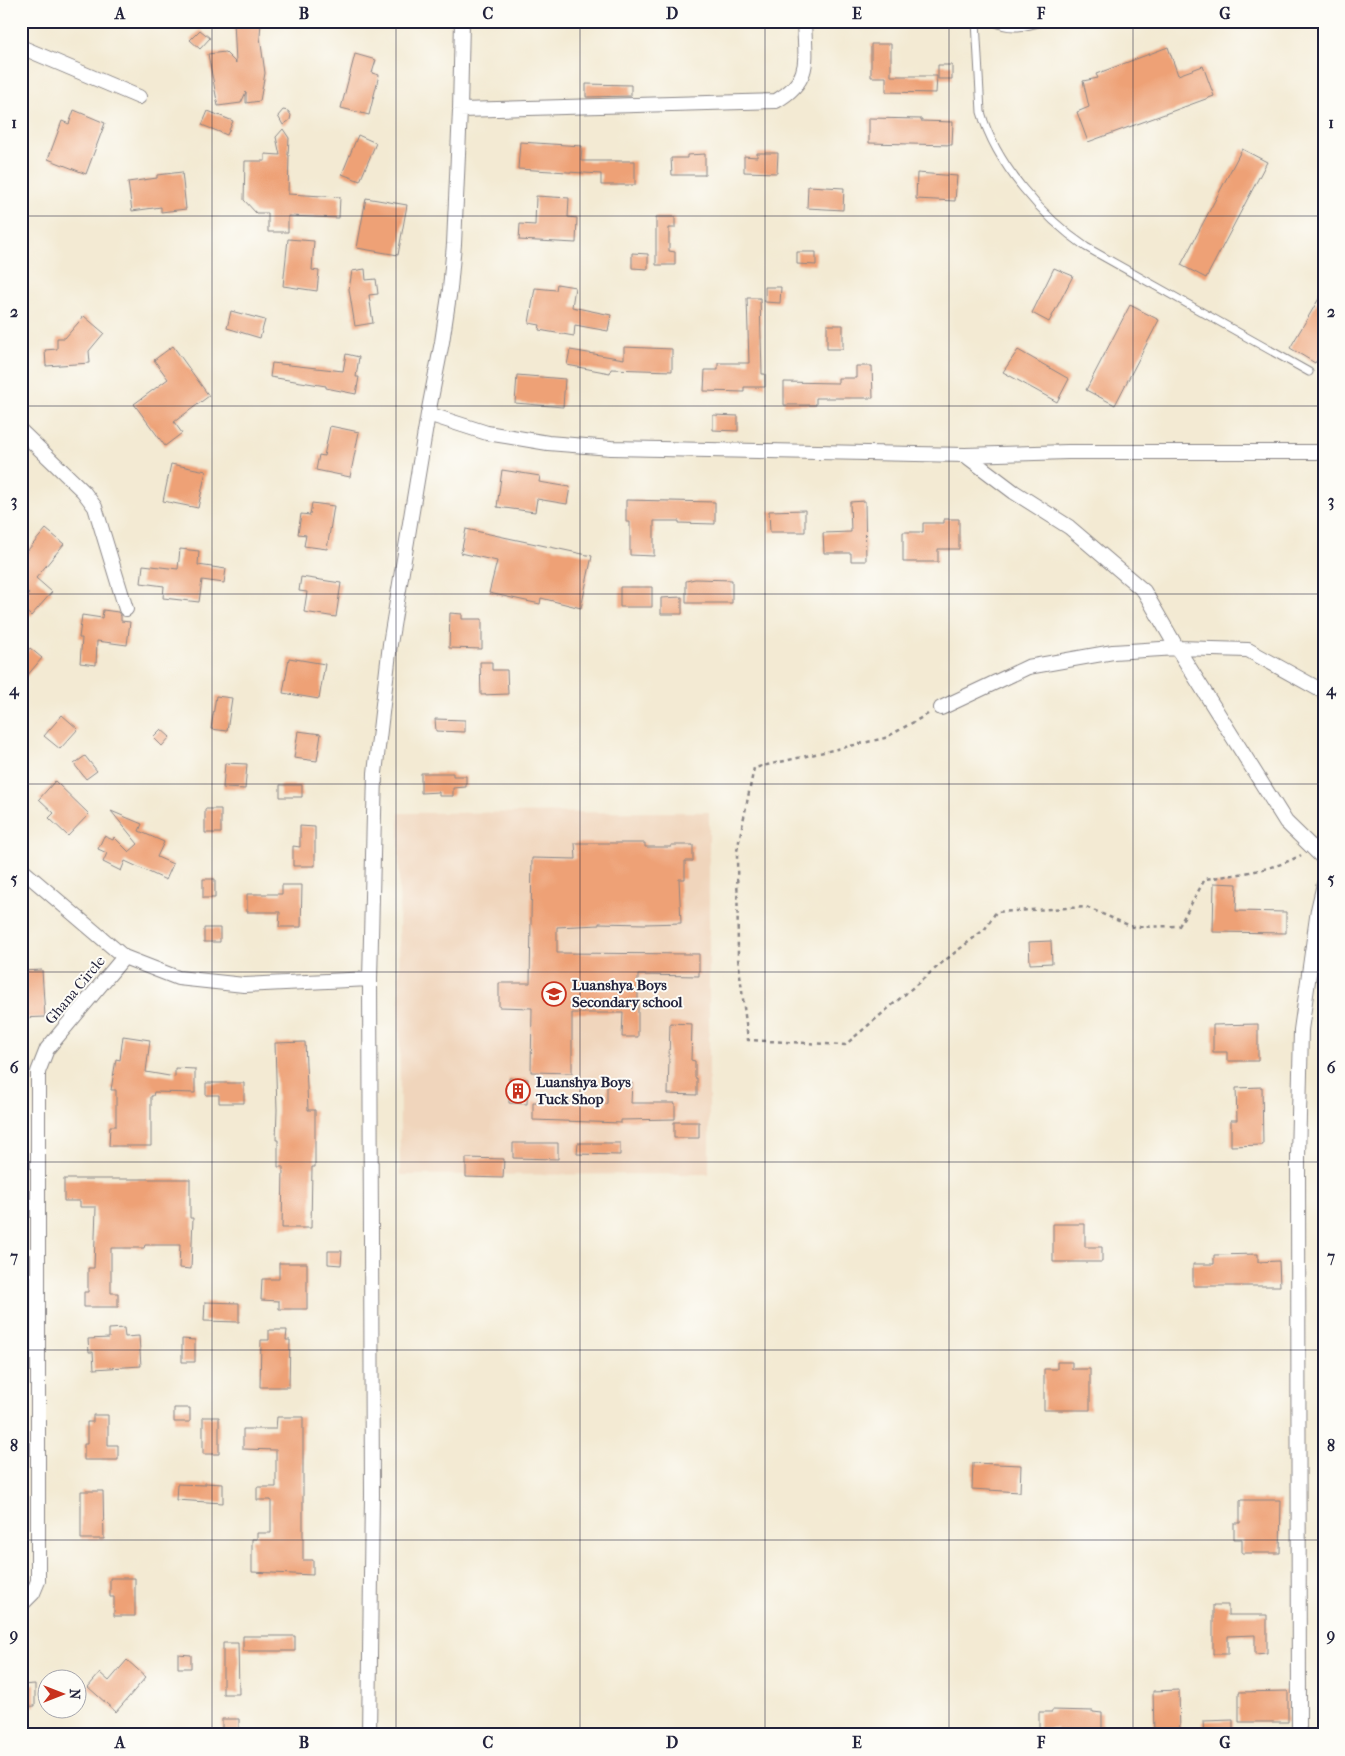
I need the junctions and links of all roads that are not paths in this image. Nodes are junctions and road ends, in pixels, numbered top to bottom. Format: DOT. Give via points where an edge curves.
graph roads {
  1 [pos="462,21"];
  2 [pos="804,21"];
  3 [pos="976,21"];
  4 [pos="993,21"];
  5 [pos="1044,21"];
  6 [pos="21,47"];
  7 [pos="140,97"];
  8 [pos="460,110"];
  9 [pos="1309,372"];
  10 [pos="428,414"];
  11 [pos="21,431"];
  12 [pos="1324,452"];
  13 [pos="965,455"];
  14 [pos="126,609"];
  15 [pos="1177,648"];
  16 [pos="1324,692"];
  17 [pos="941,708"];
  18 [pos="1324,859"];
  19 [pos="21,869"];
  20 [pos="1324,884"];
  21 [pos="124,957"];
  22 [pos="370,979"];
  23 [pos="21,1605"];
  24 [pos="369,1735"];
  25 [pos="1299,1735"];
  1 -- 8 [label="street"];
  2 -- 8 [label="street" via="805,68 801,80 776,101"];
  3 -- 9 [label="lane" via="984,125 994,147 1030,198 1086,247"];
  4 -- 5 [label="lane" via="1001,26 1025,27"];
  6 -- 7 [label="street"];
  8 -- 10 [label="street" via="450,289"];
  10 -- 13 [label="street" via="487,433 548,443 611,448"];
  10 -- 22 [label="street" via="390,644 375,773"];
  11 -- 14 [label="street" via="83,491 94,507"];
  12 -- 13 [label="street"];
  13 -- 15 [label="street" via="1014,492 1069,527 1144,591"];
  15 -- 16 [label="street" via="1248,650"];
  15 -- 17 [label="street" via="1113,652 1028,667"];
  15 -- 18 [label="street" via="1286,822"];
  19 -- 21 [label="street"];
  20 -- 25 [label="street" via="1301,1030 1298,1158"];
  21 -- 22 [label="street" via="178,978 244,985"];
  21 -- 23 [label="street, Ghana Circle" via="47,1049 38,1072 38,1581 33,1593"];
  22 -- 24 [label="street" via="372,1495"];
}
